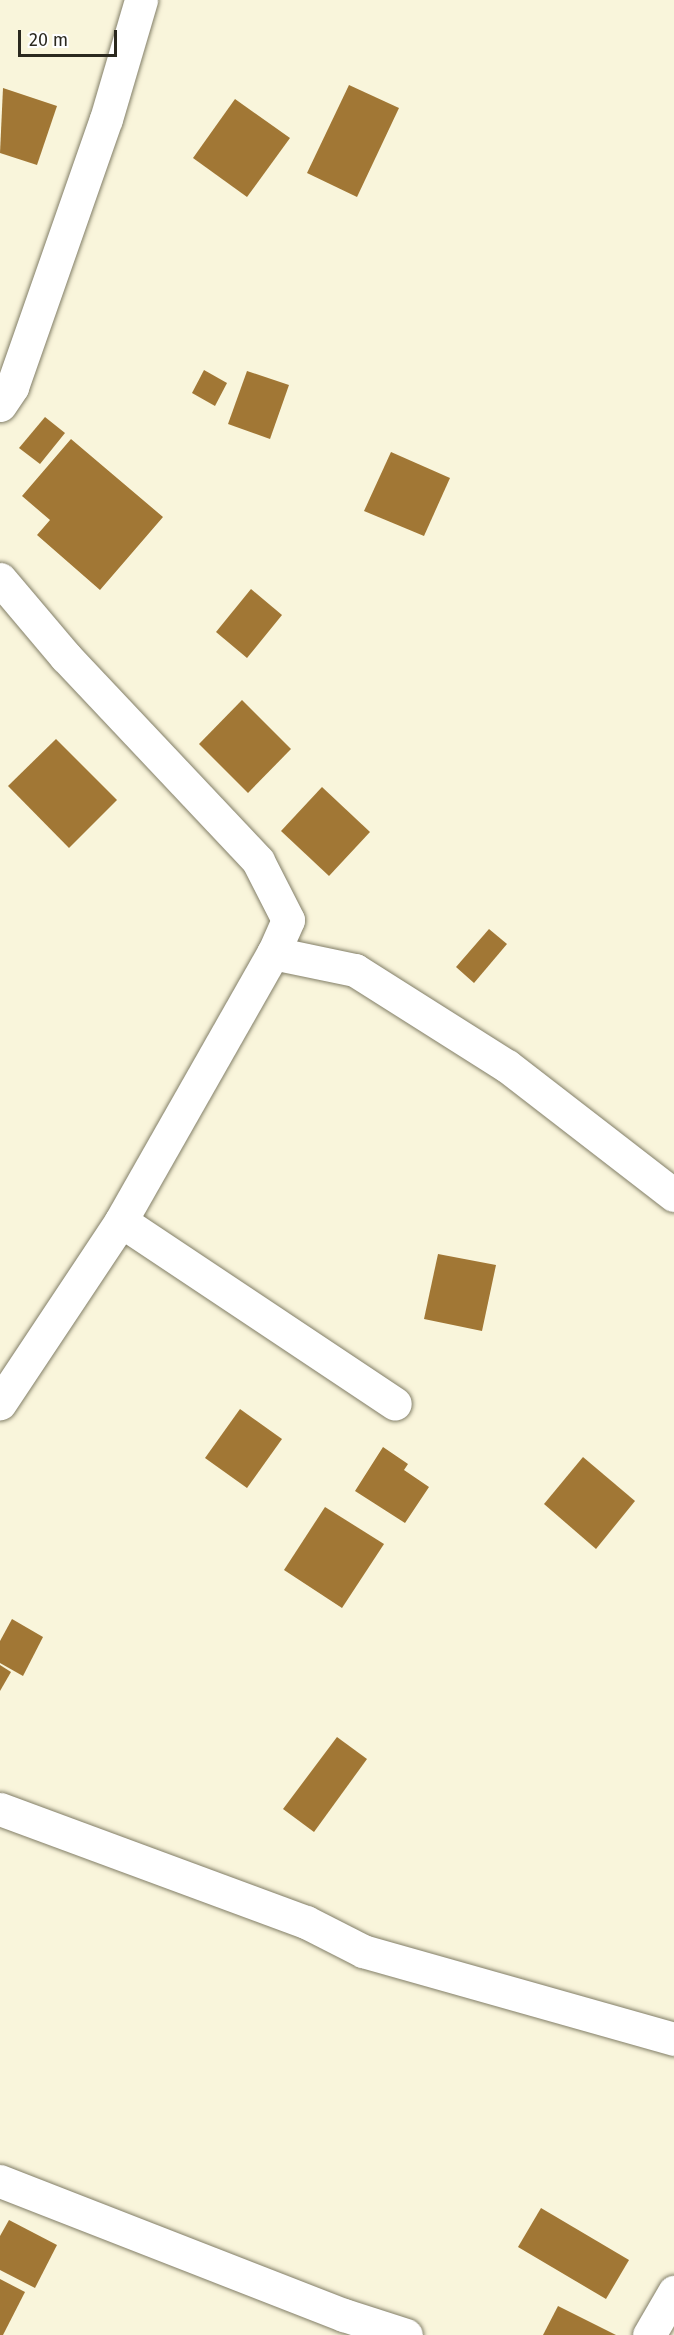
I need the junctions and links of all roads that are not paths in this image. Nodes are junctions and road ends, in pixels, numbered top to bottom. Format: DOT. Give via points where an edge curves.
graph roads {
  1 [pos="141,0"];
  2 [pos="0,405"];
  3 [pos="0,579"];
  4 [pos="273,953"];
  5 [pos="674,1195"];
  6 [pos="121,1221"];
  7 [pos="0,1403"];
  8 [pos="395,1404"];
  9 [pos="0,1809"];
  10 [pos="674,2039"];
  11 [pos="0,2181"];
  12 [pos="674,2292"];
  13 [pos="406,2335"];
  14 [pos="649,2335"];
  1 -- 2 [label="street" via="105,119 12,387"];
  3 -- 4 [label="street" via="66,657 258,861 288,920"];
  4 -- 5 [label="street" via="355,970 507,1066"];
  4 -- 6 [label="street"];
  6 -- 7 [label="street"];
  6 -- 8 [label="street"];
  9 -- 10 [label="street" via="306,1922 363,1951"];
  11 -- 13 [label="street" via="344,2315"];
  12 -- 14 [label="street"];
}
